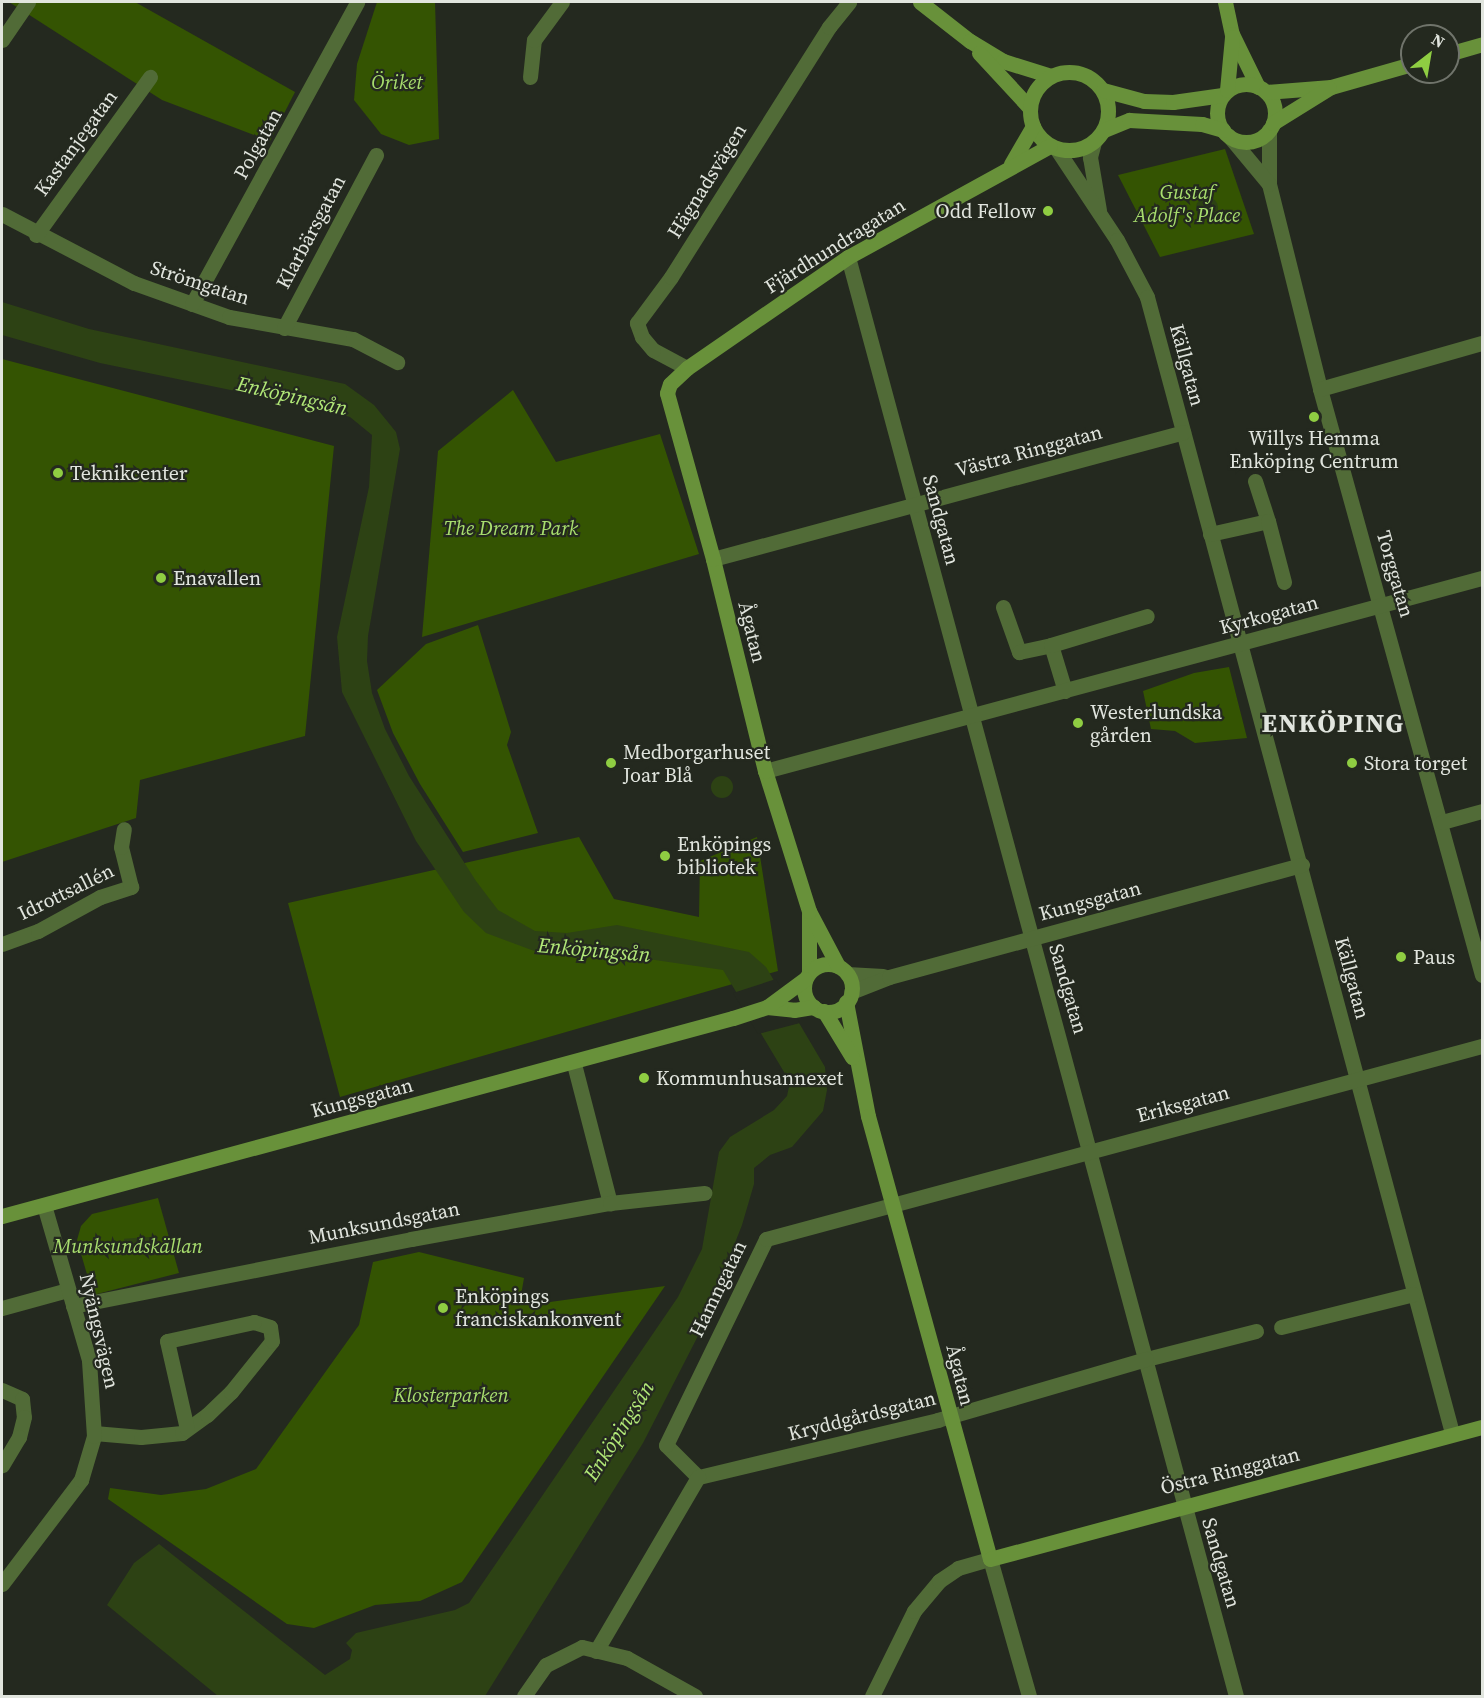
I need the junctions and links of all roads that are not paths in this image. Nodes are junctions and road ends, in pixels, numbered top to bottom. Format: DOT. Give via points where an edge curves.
graph roads {
  1 [pos="28,2"];
  2 [pos="357,2"];
  3 [pos="562,2"];
  4 [pos="849,2"];
  5 [pos="921,2"];
  6 [pos="1225,2"];
  7 [pos="1232,34"];
  8 [pos="2,40"];
  9 [pos="970,41"];
  10 [pos="1482,44"];
  11 [pos="1460,50"];
  12 [pos="1400,67"];
  13 [pos="1051,76"];
  14 [pos="150,77"];
  15 [pos="530,77"];
  16 [pos="1330,87"];
  17 [pos="1103,90"];
  18 [pos="1262,90"];
  19 [pos="1225,93"];
  20 [pos="1030,108"];
  21 [pos="1033,126"];
  22 [pos="1271,126"];
  23 [pos="1226,133"];
  24 [pos="1099,136"];
  25 [pos="1053,147"];
  26 [pos="376,155"];
  27 [pos="1010,167"];
  28 [pos="1269,184"];
  29 [pos="2,214"];
  30 [pos="1100,216"];
  31 [pos="36,235"];
  32 [pos="848,258"];
  33 [pos="192,304"];
  34 [pos="284,328"];
  35 [pos="1482,344"];
  36 [pos="397,362"];
  37 [pos="687,368"];
  38 [pos="1320,389"];
  39 [pos="1183,432"];
  40 [pos="1255,481"];
  41 [pos="915,503"];
  42 [pos="1268,520"];
  43 [pos="1210,534"];
  44 [pos="713,559"];
  45 [pos="1482,578"];
  46 [pos="1284,582"];
  47 [pos="1383,606"];
  48 [pos="1003,607"];
  49 [pos="1147,616"];
  50 [pos="1051,645"];
  51 [pos="1240,645"];
  52 [pos="1065,691"];
  53 [pos="971,715"];
  54 [pos="765,771"];
  55 [pos="1482,811"];
  56 [pos="1442,822"];
  57 [pos="124,829"];
  58 [pos="1302,865"];
  59 [pos="809,911"];
  60 [pos="1032,938"];
  61 [pos="2,944"];
  62 [pos="842,970"];
  63 [pos="807,975"];
  64 [pos="1482,975"];
  65 [pos="889,976"];
  66 [pos="849,997"];
  67 [pos="767,1007"];
  68 [pos="819,1009"];
  69 [pos="1482,1046"];
  70 [pos="855,1062"];
  71 [pos="574,1064"];
  72 [pos="1357,1079"];
  73 [pos="1092,1151"];
  74 [pos="705,1193"];
  75 [pos="610,1203"];
  76 [pos="895,1204"];
  77 [pos="44,1205"];
  78 [pos="2,1216"];
  79 [pos="68,1290"];
  80 [pos="1413,1294"];
  81 [pos="73,1306"];
  82 [pos="2,1308"];
  83 [pos="1281,1327"];
  84 [pos="1256,1331"];
  85 [pos="1146,1359"];
  86 [pos="2,1390"];
  87 [pos="949,1417"];
  88 [pos="1482,1427"];
  89 [pos="187,1429"];
  90 [pos="94,1433"];
  91 [pos="1452,1433"];
  92 [pos="2,1465"];
  93 [pos="698,1477"];
  94 [pos="1183,1505"];
  95 [pos="990,1559"];
  96 [pos="2,1584"];
  97 [pos="589,1649"];
  98 [pos="524,1696"];
  99 [pos="695,1696"];
  100 [pos="872,1696"];
  101 [pos="1029,1696"];
  102 [pos="1236,1696"];
  1 -- 8 [label="street"];
  2 -- 33 [label="street, Polgatan"];
  3 -- 15 [label="street" via="534,40"];
  4 -- 37 [label="street, Hägnadsvägen" via="829,27 671,277 637,323 653,350"];
  5 -- 9 [label="street"];
  6 -- 7 [label="street"];
  7 -- 18 [label="street"];
  7 -- 19 [label="street"];
  9 -- 13 [label="street" via="1003,61"];
  9 -- 20 [label="street"];
  10 -- 11 [label="street"];
  12 -- 16 [label="street"];
  13 -- 17 [label="street" via="1062,72 1085,75"];
  13 -- 20 [label="street" via="1037,90"];
  14 -- 31 [label="street, Kastanjegatan"];
  16 -- 18 [label="street"];
  16 -- 22 [label="street"];
  17 -- 19 [label="street" via="1144,101 1173,102"];
  17 -- 24 [label="street" via="1108,103"];
  18 -- 19 [label="street" via="1242,84"];
  18 -- 22 [label="street" via="1274,106"];
  19 -- 23 [label="street" via="1218,106"];
  20 -- 21 [label="street"];
  21 -- 25 [label="street"];
  21 -- 27 [label="street"];
  22 -- 23 [label="street" via="1255,140"];
  22 -- 28 [label="street, Torggatan"];
  23 -- 24 [label="street" via="1202,124 1129,120"];
  23 -- 28 [label="street, Torggatan"];
  24 -- 25 [label="street" via="1069,151"];
  24 -- 30 [label="street, Källgatan" via="1090,157"];
  25 -- 27 [label="street, Fjärdhundragatan"];
  25 -- 30 [label="street, Källgatan"];
  26 -- 34 [label="street, Klarbärsgatan"];
  27 -- 32 [label="street, Fjärdhundragatan"];
  28 -- 38 [label="street, Torggatan"];
  29 -- 31 [label="street, Strömgatan"];
  30 -- 39 [label="street, Källgatan" via="1147,297"];
  31 -- 33 [label="street, Strömgatan" via="134,283"];
  32 -- 37 [label="street, Fjärdhundragatan"];
  32 -- 41 [label="street, Sandgatan"];
  33 -- 34 [label="street, Strömgatan" via="229,317"];
  34 -- 36 [label="street, Strömgatan" via="353,339"];
  35 -- 38 [label="street"];
  37 -- 44 [label="street, Ågatan" via="667,393"];
  38 -- 47 [label="street, Torggatan"];
  39 -- 41 [label="street, Västra Ringgatan"];
  39 -- 43 [label="street, Källgatan"];
  40 -- 42 [label="street"];
  41 -- 44 [label="street, Västra Ringgatan"];
  41 -- 53 [label="street, Sandgatan"];
  42 -- 43 [label="street"];
  42 -- 46 [label="street"];
  43 -- 51 [label="street, Källgatan"];
  44 -- 54 [label="street, Ågatan"];
  45 -- 47 [label="street, Kyrkogatan"];
  47 -- 51 [label="street, Kyrkogatan"];
  47 -- 56 [label="street, Torggatan"];
  48 -- 50 [label="street" via="1019,652"];
  49 -- 50 [label="street"];
  50 -- 52 [label="street"];
  51 -- 52 [label="street, Kyrkogatan"];
  51 -- 58 [label="street, Källgatan"];
  52 -- 53 [label="street, Kyrkogatan"];
  53 -- 54 [label="street, Kyrkogatan"];
  53 -- 60 [label="street, Sandgatan"];
  54 -- 59 [label="street, Ågatan"];
  55 -- 56 [label="street"];
  56 -- 64 [label="street, Torggatan"];
  57 -- 61 [label="street, Idrottsallén" via="121,847 131,887 100,897 38,931"];
  58 -- 60 [label="street, Kungsgatan"];
  58 -- 72 [label="street, Källgatan"];
  59 -- 62 [label="street, Ågatan"];
  59 -- 63 [label="street, Ågatan"];
  60 -- 65 [label="street, Kungsgatan"];
  60 -- 73 [label="street, Sandgatan"];
  62 -- 63 [label="street" via="822,964"];
  62 -- 65 [label="street, Kungsgatan"];
  62 -- 66 [label="street, Ågatan"];
  63 -- 67 [label="street"];
  63 -- 68 [label="street, Ågatan" via="805,994"];
  65 -- 66 [label="street, Kungsgatan"];
  66 -- 68 [label="street" via="837,1010"];
  66 -- 70 [label="street, Ågatan"];
  67 -- 68 [label="street"];
  67 -- 71 [label="street, Kungsgatan"];
  68 -- 70 [label="street, Ågatan"];
  69 -- 72 [label="street, Eriksgatan"];
  70 -- 76 [label="street, Ågatan"];
  71 -- 75 [label="street"];
  71 -- 77 [label="street, Kungsgatan"];
  72 -- 73 [label="street, Eriksgatan"];
  72 -- 80 [label="street, Källgatan"];
  73 -- 76 [label="street, Eriksgatan"];
  73 -- 85 [label="street, Sandgatan"];
  74 -- 75 [label="street, Munksundsgatan"];
  75 -- 81 [label="street, Munksundsgatan"];
  76 -- 87 [label="street, Ågatan"];
  76 -- 93 [label="street, Hamngatan" via="766,1239 666,1446"];
  77 -- 78 [label="street, Kungsgatan"];
  77 -- 79 [label="street, Nyängsvägen"];
  79 -- 81 [label="street, Nyängsvägen"];
  79 -- 82 [label="street"];
  80 -- 83 [label="street"];
  80 -- 91 [label="street, Källgatan"];
  81 -- 90 [label="street, Nyängsvägen" via="92,1380"];
  84 -- 85 [label="street, Kryddgårdsgatan"];
  85 -- 87 [label="street, Kryddgårdsgatan"];
  85 -- 94 [label="street, Sandgatan"];
  86 -- 92 [label="street" via="22,1399 24,1417 19,1437"];
  87 -- 93 [label="street, Kryddgårdsgatan"];
  87 -- 95 [label="street, Ågatan"];
  88 -- 91 [label="street, Östra Ringgatan"];
  89 -- 89 [label="street" via="231,1392 254,1364 272,1341 270,1327 254,1322 167,1341"];
  89 -- 90 [label="street" via="182,1433 141,1437"];
  90 -- 96 [label="street, Nyängsvägen" via="81,1480"];
  91 -- 94 [label="street, Östra Ringgatan"];
  93 -- 97 [label="street"];
  94 -- 95 [label="street, Östra Ringgatan"];
  94 -- 102 [label="street, Sandgatan"];
  95 -- 100 [label="street" via="958,1568 939,1581 914,1611"];
  95 -- 101 [label="street, Ågatan"];
  97 -- 98 [label="street" via="546,1665"];
  97 -- 99 [label="street" via="627,1658"];
}
